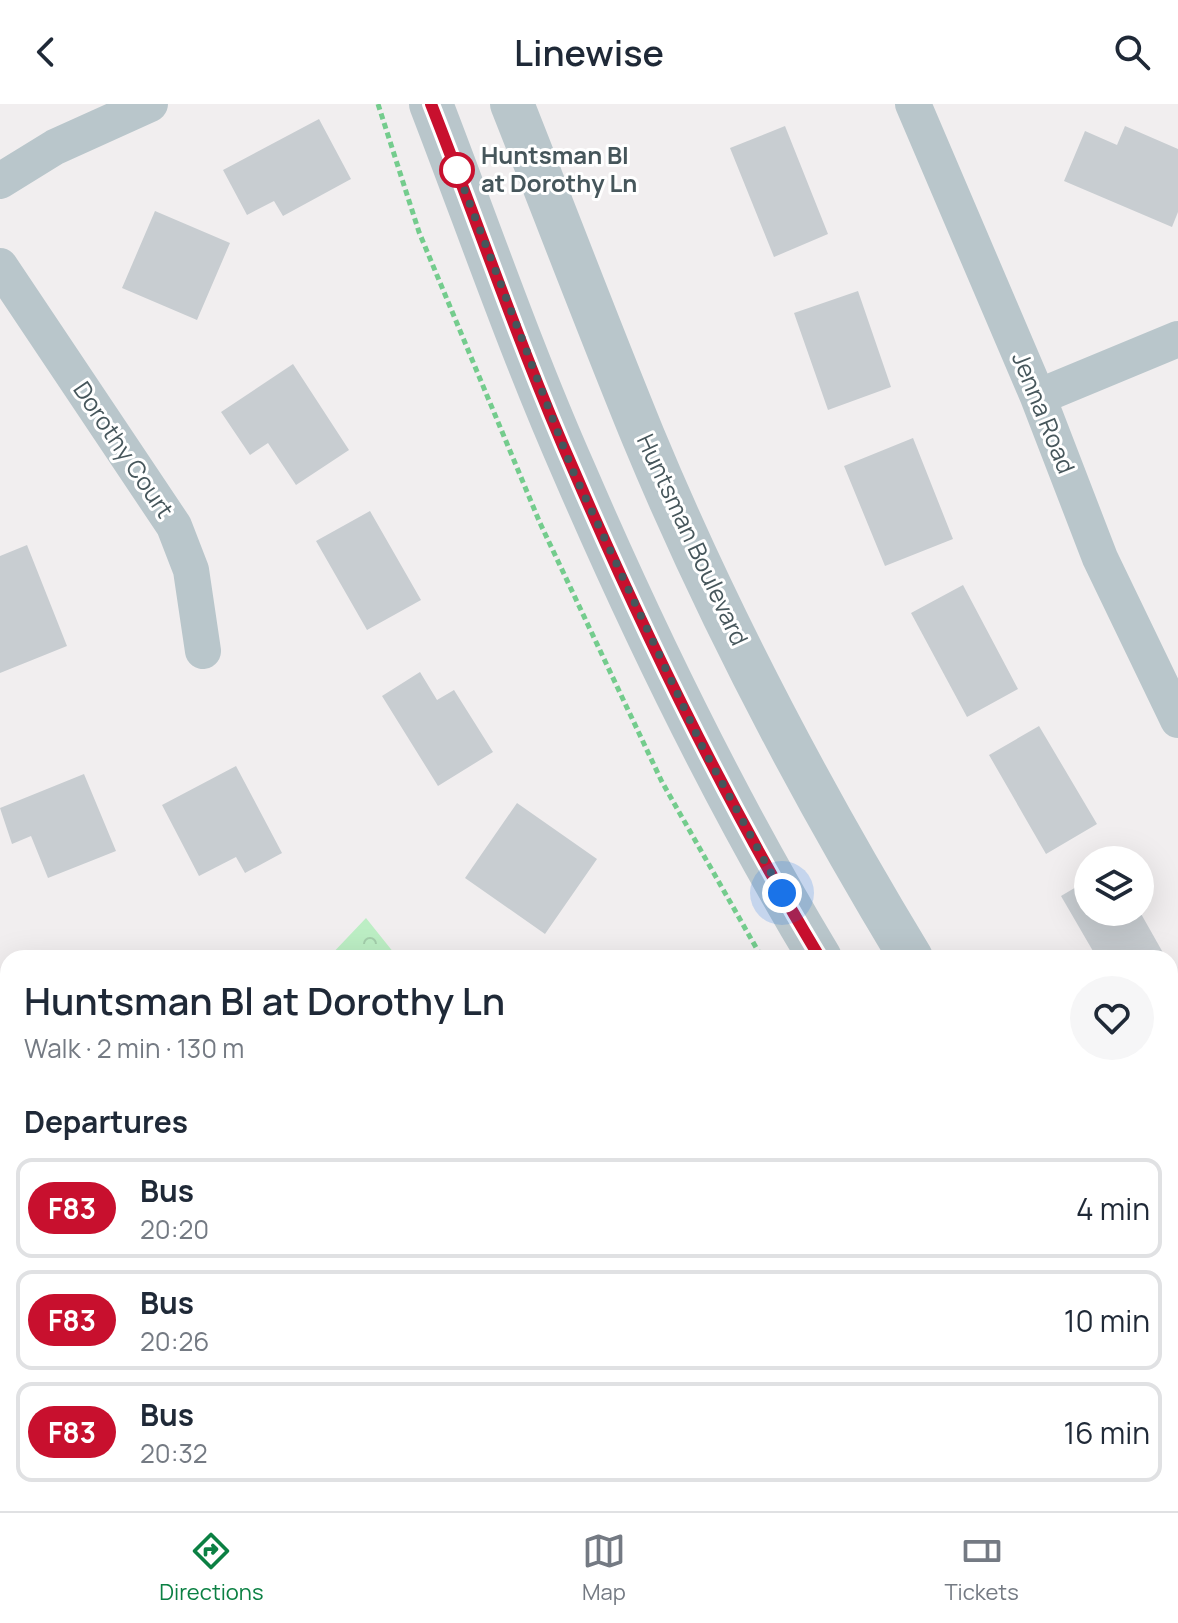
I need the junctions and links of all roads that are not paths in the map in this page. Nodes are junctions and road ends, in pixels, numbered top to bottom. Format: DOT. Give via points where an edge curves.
graph roads {
  1 [pos="150,104"];
  2 [pos="431,104"];
  3 [pos="512,104"];
  4 [pos="913,104"];
  5 [pos="0,181"];
  6 [pos="0,266"];
  7 [pos="1178,339"];
  8 [pos="1038,397"];
  9 [pos="203,651"];
  10 [pos="1178,720"];
  11 [pos="816,950"];
  12 [pos="906,950"];
  1 -- 5 [label="street" via="55,147"];
  2 -- 11 [label="street" via="572,469 641,621 715,771"];
  3 -- 12 [label="street, Huntsman Boulevard" via="644,438 711,588 784,735"];
  4 -- 8 [label="street, Jenna Road"];
  6 -- 9 [label="street, Dorothy Court" via="174,526 191,570"];
  7 -- 8 [label="street"];
  8 -- 10 [label="street, Jenna Road" via="1100,558"];
}
